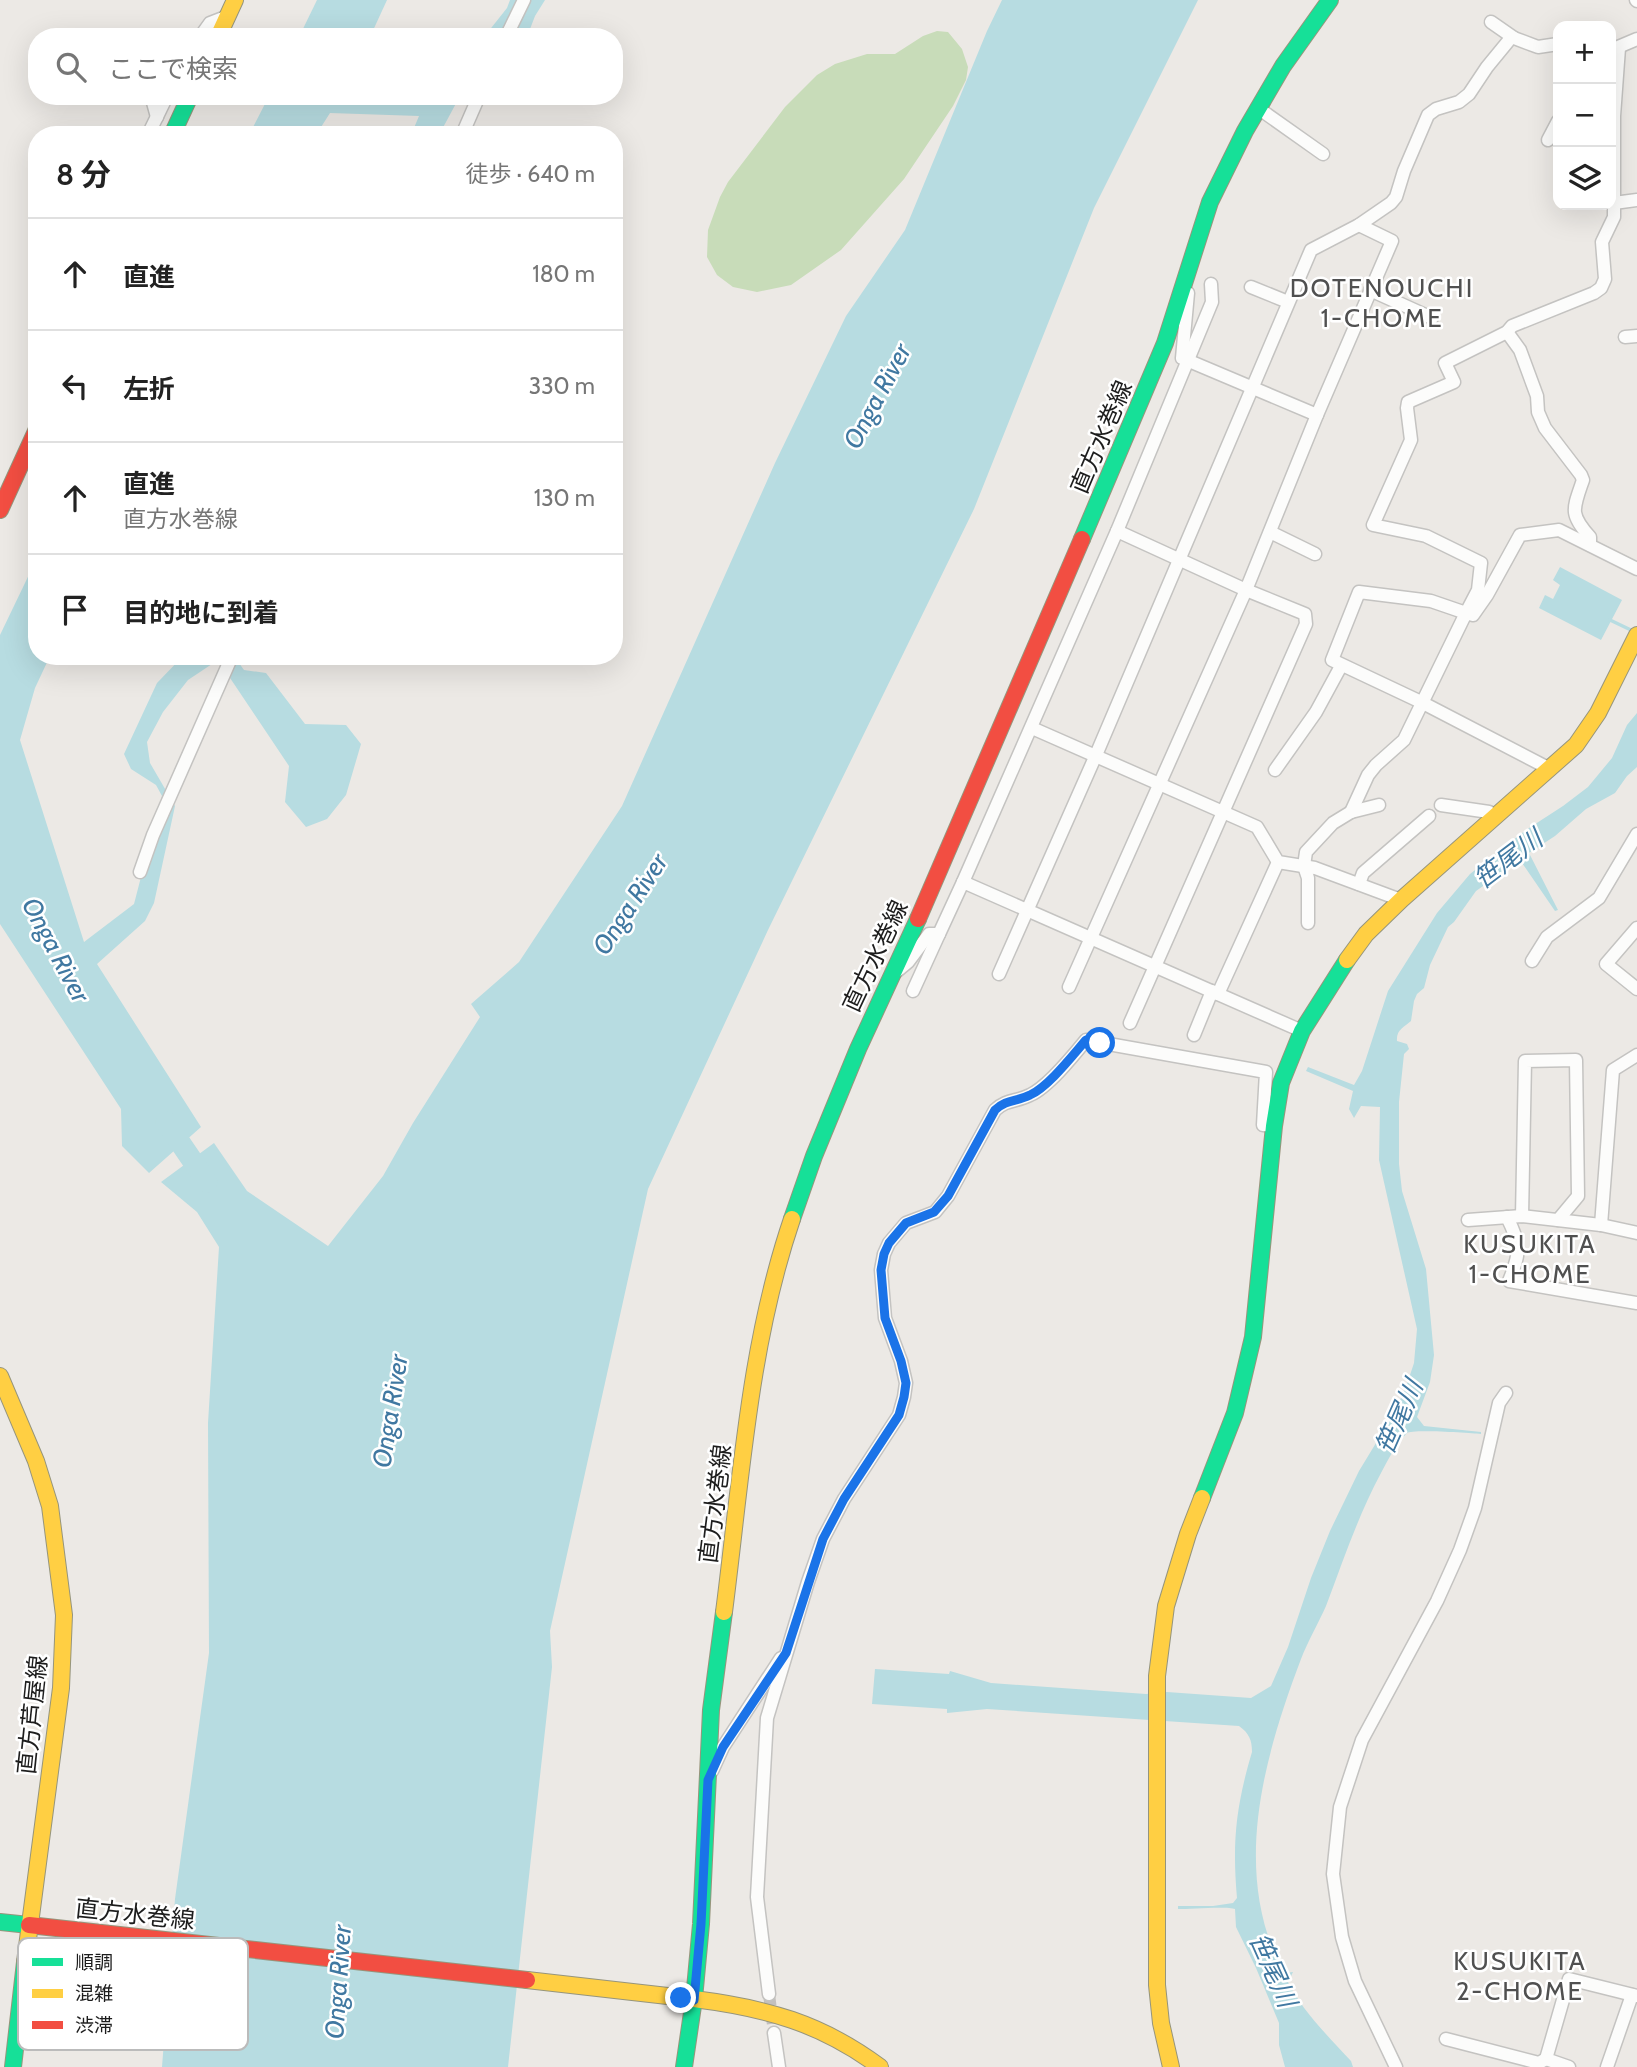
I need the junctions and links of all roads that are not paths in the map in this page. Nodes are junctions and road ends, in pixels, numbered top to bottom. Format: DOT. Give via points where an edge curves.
graph roads {
  1 [pos="235,0"];
  2 [pos="524,0"];
  3 [pos="1330,0"];
  4 [pos="228,16"];
  5 [pos="1491,23"];
  6 [pos="206,28"];
  7 [pos="222,28"];
  8 [pos="510,28"];
  9 [pos="1514,38"];
  10 [pos="1637,39"];
  11 [pos="1553,45"];
  12 [pos="1616,49"];
  13 [pos="1614,84"];
  14 [pos="154,105"];
  15 [pos="163,105"];
  16 [pos="186,105"];
  17 [pos="475,105"];
  18 [pos="1258,108"];
  19 [pos="157,117"];
  20 [pos="152,126"];
  21 [pos="176,126"];
  22 [pos="466,126"];
  23 [pos="1553,130"];
  24 [pos="1548,140"];
  25 [pos="1614,147"];
  26 [pos="1323,154"];
  27 [pos="1637,200"];
  28 [pos="1616,203"];
  29 [pos="1614,210"];
  30 [pos="1359,225"];
  31 [pos="1190,261"];
  32 [pos="1211,284"];
  33 [pos="1251,286"];
  34 [pos="1370,290"];
  35 [pos="1288,302"];
  36 [pos="1432,318"];
  37 [pos="1507,332"];
  38 [pos="1188,361"];
  39 [pos="1253,388"];
  40 [pos="1317,415"];
  41 [pos="28,444"];
  42 [pos="4,485"];
  43 [pos="0,510"];
  44 [pos="1117,531"];
  45 [pos="1270,532"];
  46 [pos="1590,545"];
  47 [pos="1315,554"];
  48 [pos="1180,559"];
  49 [pos="1637,569"];
  50 [pos="1246,590"];
  51 [pos="1465,613"];
  52 [pos="1637,635"];
  53 [pos="228,665"];
  54 [pos="1341,666"];
  55 [pos="1421,702"];
  56 [pos="1032,728"];
  57 [pos="1096,755"];
  58 [pos="1550,769"];
  59 [pos="1275,770"];
  60 [pos="1159,784"];
  61 [pos="1379,805"];
  62 [pos="1441,805"];
  63 [pos="1222,811"];
  64 [pos="1351,812"];
  65 [pos="1429,816"];
  66 [pos="1494,818"];
  67 [pos="1637,834"];
  68 [pos="1279,862"];
  69 [pos="1304,866"];
  70 [pos="140,872"];
  71 [pos="963,882"];
  72 [pos="1359,884"];
  73 [pos="1401,900"];
  74 [pos="1027,910"];
  75 [pos="1308,923"];
  76 [pos="1637,928"];
  77 [pos="939,934"];
  78 [pos="1090,938"];
  79 [pos="1532,961"];
  80 [pos="1156,966"];
  81 [pos="999,974"];
  82 [pos="890,976"];
  83 [pos="1069,987"];
  84 [pos="1637,989"];
  85 [pos="913,991"];
  86 [pos="1215,993"];
  87 [pos="1130,1023"];
  88 [pos="1302,1031"];
  89 [pos="1194,1035"];
  90 [pos="1637,1055"];
  91 [pos="1274,1126"];
  92 [pos="1522,1216"];
  93 [pos="1507,1217"];
  94 [pos="1468,1220"];
  95 [pos="1558,1220"];
  96 [pos="1601,1225"];
  97 [pos="1637,1233"];
  98 [pos="1637,1303"];
  99 [pos="0,1376"];
  100 [pos="1506,1393"];
  101 [pos="786,1653"];
  102 [pos="708,1780"];
  103 [pos="0,1922"];
  104 [pos="35,1926"];
  105 [pos="33,1938"];
  106 [pos="142,1938"];
  107 [pos="248,1950"];
  108 [pos="769,1994"];
  109 [pos="1634,1995"];
  110 [pos="688,1999"];
  111 [pos="774,2033"];
  112 [pos="18,2035"];
  113 [pos="1446,2039"];
  114 [pos="1546,2059"];
  115 [pos="13,2067"];
  116 [pos="684,2067"];
  117 [pos="779,2067"];
  118 [pos="880,2067"];
  119 [pos="1171,2067"];
  120 [pos="1396,2067"];
  121 [pos="1569,2067"];
  122 [pos="1607,2067"];
  1 -- 4 [label="main road"];
  2 -- 8 [label="street"];
  3 -- 18 [label="main road, 直方水巻線"];
  4 -- 6 [label="street"];
  4 -- 7 [label="main road"];
  5 -- 9 [label="street"];
  9 -- 11 [label="street" via="1538,47"];
  9 -- 30 [label="street" via="1469,94 1428,115 1396,197"];
  10 -- 12 [label="street"];
  13 -- 25 [label="street"];
  14 -- 19 [label="street"];
  15 -- 19 [label="street"];
  16 -- 21 [label="main road"];
  17 -- 22 [label="street"];
  18 -- 26 [label="street"];
  18 -- 31 [label="main road, 直方水巻線" via="1210,202"];
  19 -- 20 [label="street"];
  23 -- 24 [label="street"];
  27 -- 28 [label="street"];
  29 -- 37 [label="street" via="1602,242 1605,279 1601,288"];
  30 -- 34 [label="street" via="1392,241"];
  30 -- 35 [label="street" via="1311,250"];
  31 -- 38 [label="street" via="1182,358"];
  31 -- 82 [label="main road, 直方水巻線" via="1137,413"];
  32 -- 38 [label="street" via="1212,302"];
  33 -- 35 [label="street"];
  34 -- 36 [label="street"];
  34 -- 40 [label="street"];
  35 -- 39 [label="street"];
  37 -- 46 [label="street" via="1520,350 1545,428 1583,480 1574,514 1590,537"];
  37 -- 51 [label="street" via="1444,363 1454,382 1408,402 1411,440 1373,525 1426,536 1480,563 1478,590"];
  38 -- 39 [label="street"];
  38 -- 44 [label="street"];
  39 -- 40 [label="street"];
  39 -- 48 [label="street"];
  40 -- 45 [label="street"];
  41 -- 42 [label="main road"];
  42 -- 43 [label="main road"];
  44 -- 48 [label="street"];
  44 -- 56 [label="street"];
  45 -- 47 [label="street"];
  45 -- 50 [label="street"];
  46 -- 49 [label="street"];
  46 -- 51 [label="street" via="1559,530 1520,535 1473,615"];
  48 -- 50 [label="street"];
  48 -- 57 [label="street"];
  50 -- 60 [label="street"];
  50 -- 63 [label="street" via="1305,614 1306,624"];
  51 -- 54 [label="street" via="1431,600 1359,592 1332,660"];
  51 -- 55 [label="street"];
  52 -- 58 [label="main road" via="1598,713 1576,745"];
  53 -- 70 [label="street"];
  54 -- 55 [label="street"];
  54 -- 59 [label="street" via="1316,712"];
  55 -- 58 [label="street"];
  55 -- 64 [label="street" via="1404,740 1368,775"];
  56 -- 57 [label="street"];
  56 -- 71 [label="street"];
  57 -- 60 [label="street"];
  57 -- 74 [label="street"];
  58 -- 66 [label="main road"];
  60 -- 63 [label="street"];
  60 -- 78 [label="street"];
  61 -- 64 [label="street"];
  62 -- 66 [label="street" via="1489,812"];
  63 -- 68 [label="street" via="1257,827"];
  63 -- 80 [label="street"];
  64 -- 69 [label="street" via="1315,839"];
  65 -- 72 [label="street" via="1363,873"];
  66 -- 73 [label="main road"];
  67 -- 79 [label="street" via="1599,898 1546,937"];
  68 -- 69 [label="street"];
  68 -- 86 [label="street"];
  69 -- 72 [label="street"];
  69 -- 75 [label="street"];
  71 -- 74 [label="street"];
  71 -- 77 [label="street"];
  72 -- 73 [label="street"];
  73 -- 88 [label="main road" via="1366,934"];
  74 -- 78 [label="street"];
  74 -- 81 [label="street"];
  76 -- 84 [label="street" via="1606,964"];
  77 -- 82 [label="street" via="929,934 908,962"];
  77 -- 85 [label="street"];
  78 -- 80 [label="street"];
  78 -- 83 [label="street"];
  80 -- 86 [label="street"];
  80 -- 87 [label="street"];
  82 -- 102 [label="main road, 直方水巻線" via="784,1242 757,1355 711,1710"];
  86 -- 88 [label="street"];
  86 -- 89 [label="street"];
  88 -- 91 [label="main road" via="1282,1083"];
  90 -- 96 [label="street" via="1613,1070"];
  91 -- 101 [label="street" via="1263,1125 1266,1072 1086,1040 1031,1095 1003,1102 995,1110 948,1196 934,1212 906,1223 884,1254 885,1318 901,1361 904,1397 899,1415 823,1539"];
  91 -- 119 [label="main road" via="1253,1337 1235,1413 1166,1605 1157,1676 1157,1985"];
  92 -- 93 [label="street"];
  92 -- 95 [label="street"];
  92 -- 95 [label="street" via="1525,1061 1576,1059 1578,1196"];
  93 -- 94 [label="street"];
  93 -- 98 [label="street" via="1519,1257 1509,1281"];
  95 -- 96 [label="street"];
  96 -- 97 [label="street"];
  99 -- 104 [label="main road, 直方芦屋線" via="50,1506 64,1615 61,1688"];
  100 -- 120 [label="street" via="1499,1403 1475,1508 1460,1550 1362,1740 1340,1807 1333,1874 1342,1937 1356,1981"];
  101 -- 102 [label="street" via="723,1747"];
  101 -- 108 [label="street" via="767,1718 757,1897"];
  102 -- 110 [label="main road, 直方水巻線" via="701,1924"];
  103 -- 104 [label="main road, 直方水巻線"];
  104 -- 105 [label="main road, 直方芦屋線"];
  104 -- 106 [label="main road, 直方水巻線"];
  107 -- 110 [label="main road, 直方水巻線"];
  109 -- 114 [label="street" via="1569,1979"];
  109 -- 122 [label="street"];
  110 -- 116 [label="main road, 直方水巻線"];
  110 -- 118 [label="main road" via="737,2004 789,2019 833,2037"];
  111 -- 117 [label="street"];
  112 -- 115 [label="main road, 直方芦屋線"];
  113 -- 114 [label="street" via="1539,2063"];
  114 -- 121 [label="street"];
}
